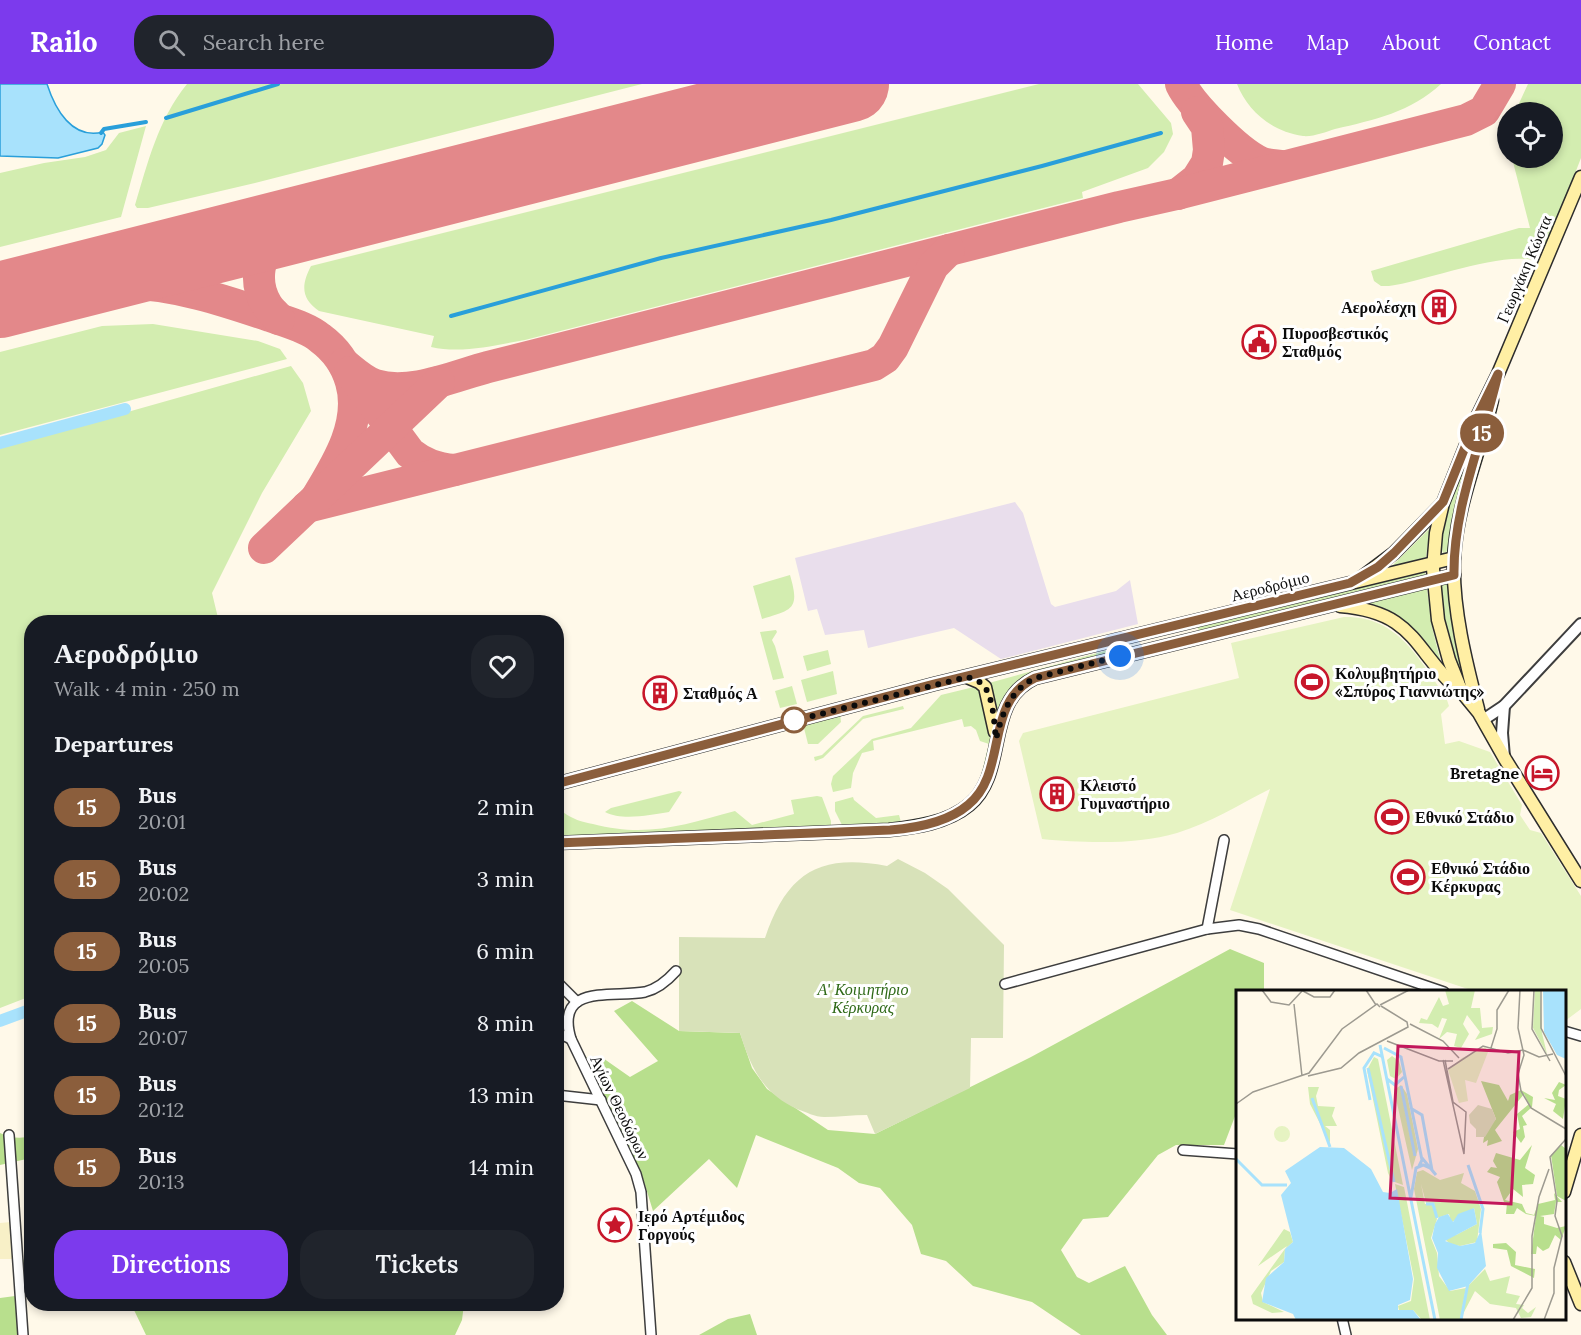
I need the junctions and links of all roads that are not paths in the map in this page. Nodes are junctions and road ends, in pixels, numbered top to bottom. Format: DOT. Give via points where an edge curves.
graph roads {
  1 [pos="1581,177"];
  2 [pos="1498,374"];
  3 [pos="1443,502"];
  4 [pos="1454,558"];
  5 [pos="1433,563"];
  6 [pos="1454,575"];
  7 [pos="1433,580"];
  8 [pos="1350,583"];
  9 [pos="1327,606"];
  10 [pos="1581,624"];
  11 [pos="1160,630"];
  12 [pos="1161,646"];
  13 [pos="967,677"];
  14 [pos="1465,696"];
  15 [pos="1504,706"];
  16 [pos="1481,716"];
  17 [pos="996,739"];
  18 [pos="1504,759"];
  19 [pos="564,782"];
  20 [pos="1224,840"];
  21 [pos="564,843"];
  22 [pos="1581,881"];
  23 [pos="1207,929"];
  24 [pos="676,971"];
  25 [pos="1406,979"];
  26 [pos="1005,984"];
  27 [pos="564,989"];
  28 [pos="1412,990"];
  29 [pos="1438,990"];
  30 [pos="577,1002"];
  31 [pos="1566,1032"];
  32 [pos="564,1036"];
  33 [pos="1581,1036"];
  34 [pos="572,1039"];
  35 [pos="564,1096"];
  36 [pos="601,1100"];
  37 [pos="9,1135"];
  38 [pos="1581,1135"];
  39 [pos="1184,1150"];
  40 [pos="1236,1154"];
  41 [pos="1577,1160"];
  42 [pos="1566,1187"];
  43 [pos="1566,1267"];
  44 [pos="1581,1304"];
  45 [pos="1342,1320"];
  46 [pos="23,1335"];
  47 [pos="651,1335"];
  48 [pos="1346,1335"];
  1 -- 2 [label="main road, Γεωργάκη Κώστα"];
  2 -- 3 [label="main road, Γεωργάκη Κώστα"];
  2 -- 4 [label="main road, Γεωργάκη Κώστα" via="1464,496"];
  3 -- 5 [label="main road, Γεωργάκη Κώστα"];
  3 -- 8 [label="main road" via="1378,567"];
  4 -- 5 [label="main road, Αεροδρόμιο"];
  4 -- 6 [label="main road, Γεωργάκη Κώστα"];
  5 -- 7 [label="main road, Γεωργάκη Κώστα"];
  5 -- 8 [label="main road, Αεροδρόμιο"];
  6 -- 7 [label="main road, Αεροδρόμιο"];
  6 -- 16 [label="main road, Γεωργάκη Κώστα" via="1462,642"];
  7 -- 9 [label="main road, Αεροδρόμιο"];
  7 -- 14 [label="main road, Γεωργάκη Κώστα" via="1444,645"];
  8 -- 11 [label="main road, Αεροδρόμιο"];
  9 -- 12 [label="main road, Αεροδρόμιο"];
  9 -- 14 [label="main road" via="1385,615 1417,640 1449,682"];
  10 -- 15 [label="street"];
  11 -- 12 [label="street"];
  11 -- 13 [label="main road, Αεροδρόμιο"];
  12 -- 17 [label="main road, Αεροδρόμιο" via="1025,683 1006,706"];
  13 -- 17 [label="main road" via="985,687"];
  13 -- 19 [label="main road, Αεροδρόμιο"];
  14 -- 16 [label="main road, Γεωργάκη Κώστα"];
  15 -- 16 [label="street"];
  15 -- 18 [label="street"];
  16 -- 18 [label="main road, Γεωργάκη Κώστα"];
  17 -- 21 [label="main road, Αεροδρόμιο" via="985,784 977,796 952,816 929,824 890,830"];
  18 -- 22 [label="main road, Γεωργάκη Κώστα"];
  20 -- 23 [label="street"];
  23 -- 25 [label="street" via="1239,925 1259,929"];
  23 -- 26 [label="street"];
  24 -- 30 [label="street" via="645,992 588,996"];
  25 -- 28 [label="street"];
  25 -- 29 [label="street"];
  27 -- 30 [label="street"];
  30 -- 34 [label="street, Αγίων Θεοδώρων" via="568,1020"];
  31 -- 33 [label="street"];
  32 -- 34 [label="street"];
  34 -- 36 [label="street, Αγίων Θεοδώρων"];
  35 -- 36 [label="street"];
  36 -- 47 [label="street, Αγίων Θεοδώρων" via="641,1192"];
  37 -- 46 [label="street"];
  38 -- 41 [label="main road"];
  39 -- 40 [label="street"];
  41 -- 42 [label="main road"];
  43 -- 44 [label="main road"];
  45 -- 48 [label="street"];
}
